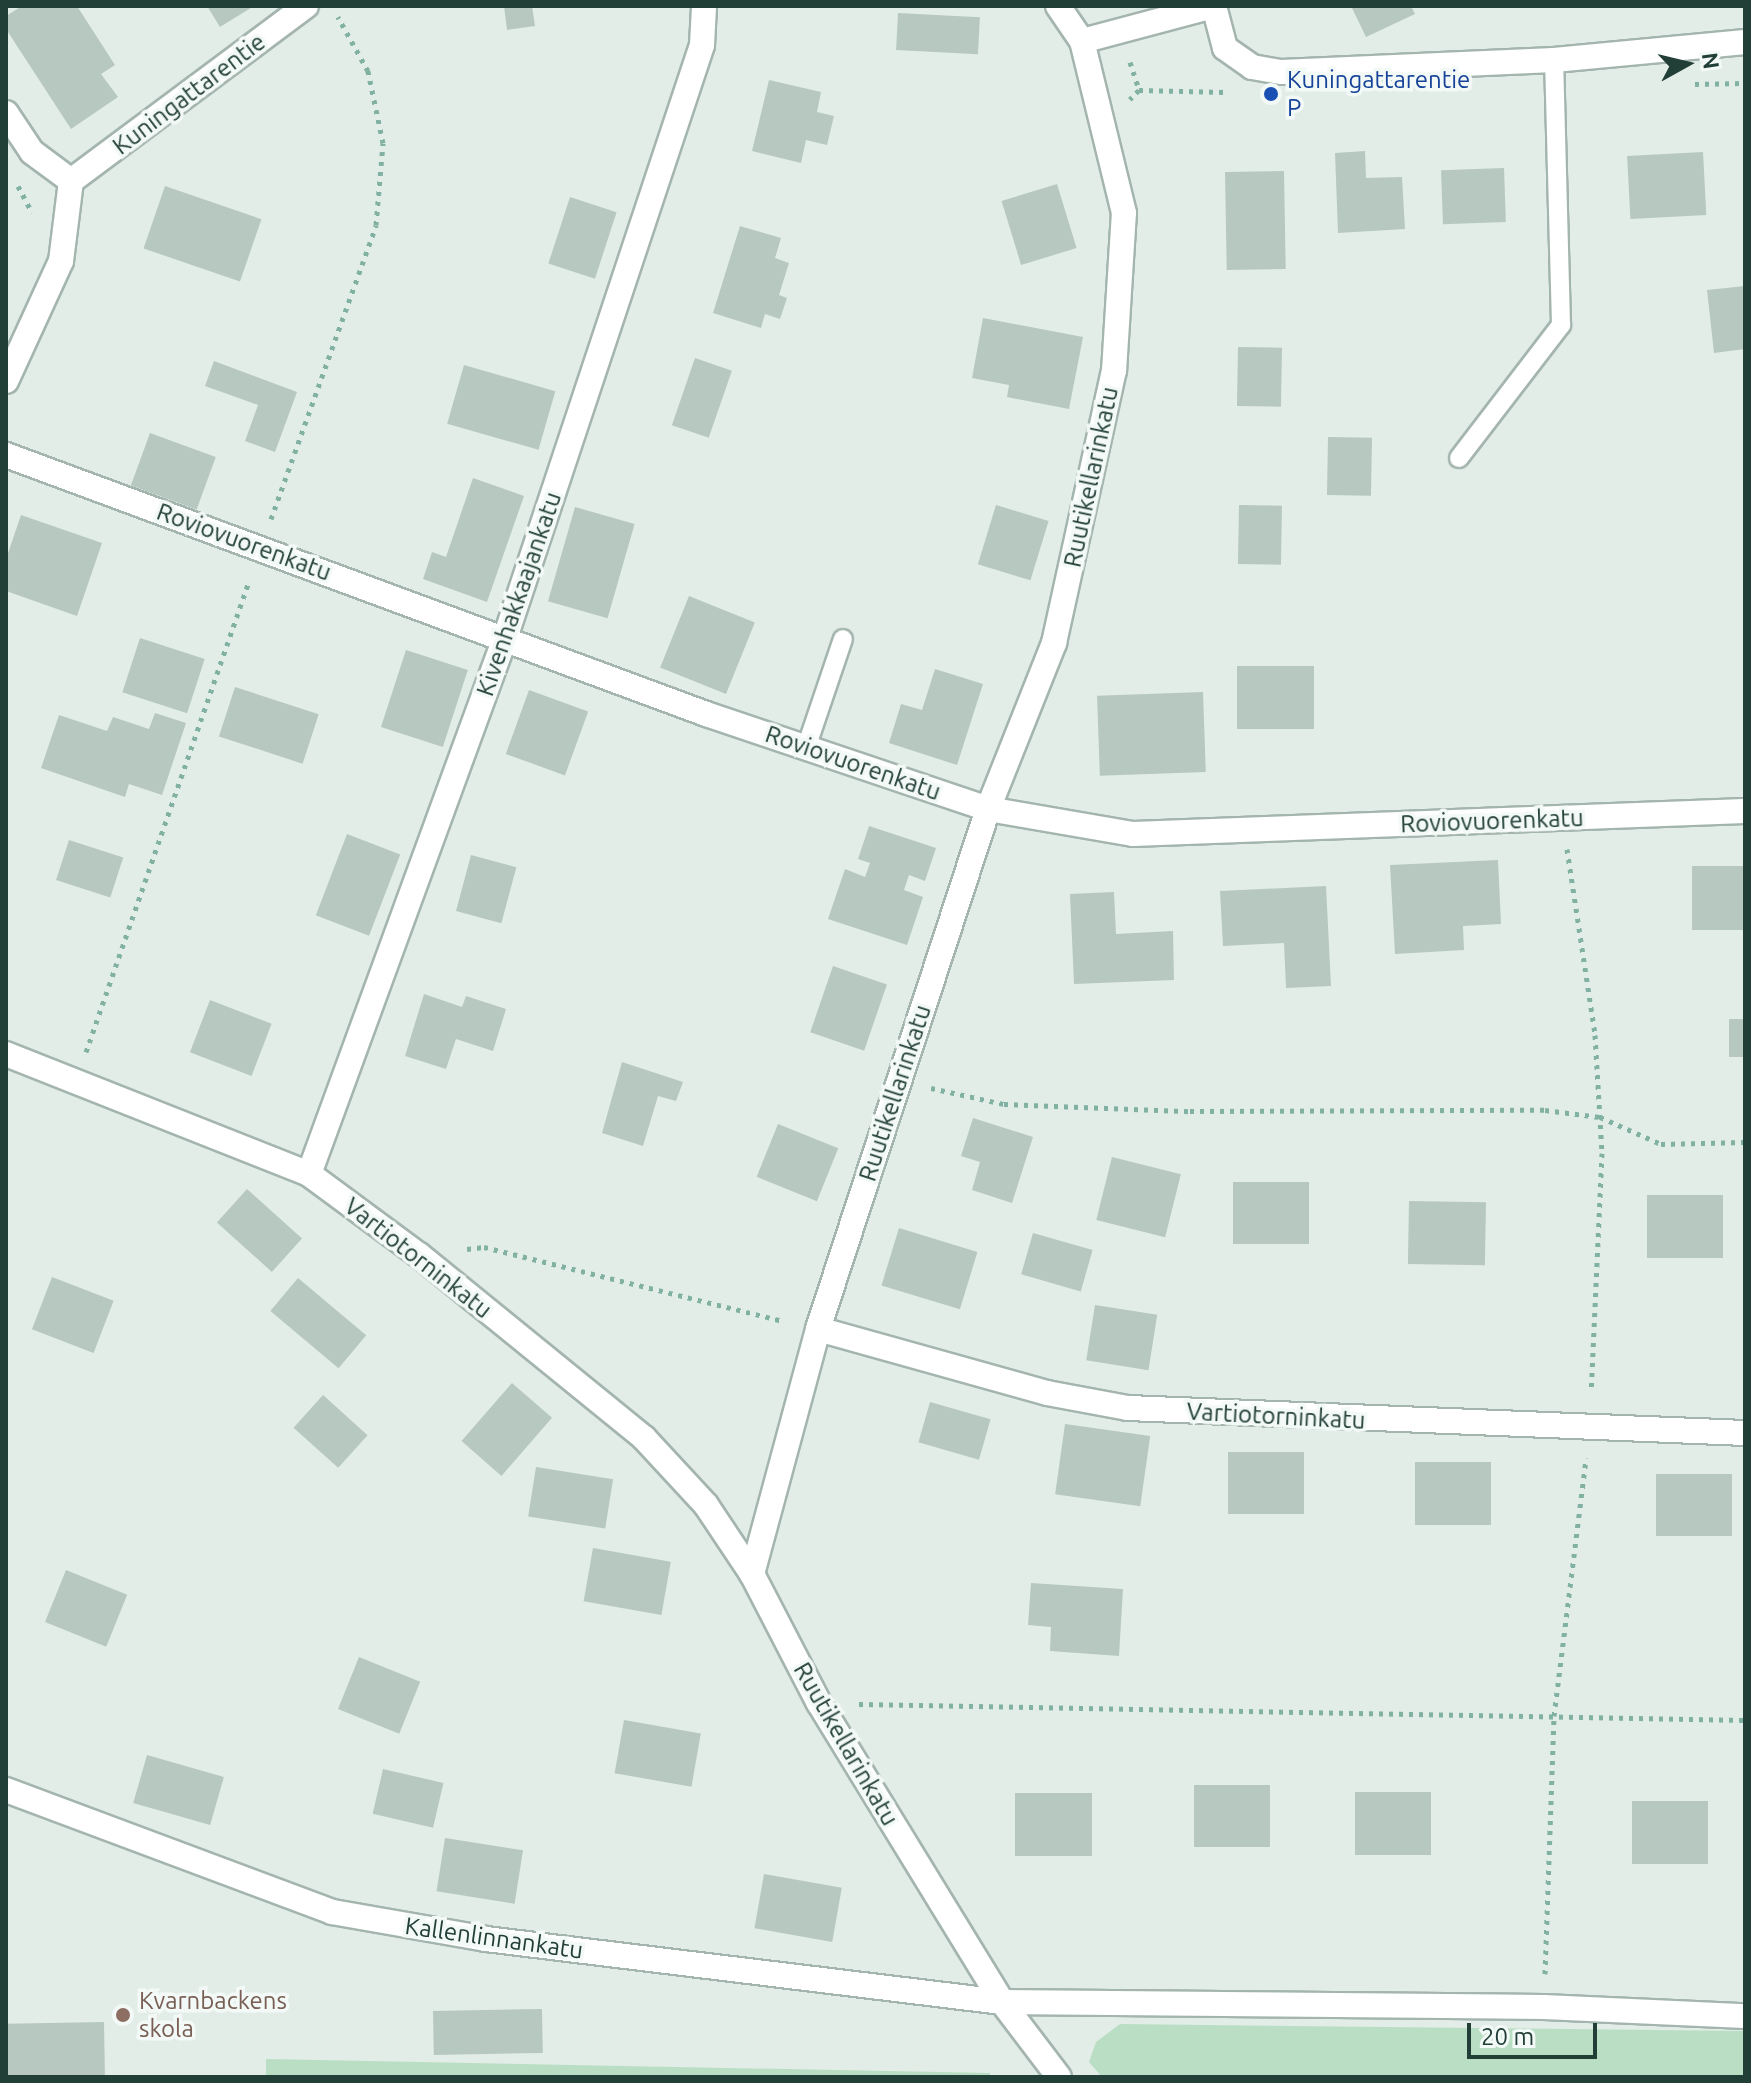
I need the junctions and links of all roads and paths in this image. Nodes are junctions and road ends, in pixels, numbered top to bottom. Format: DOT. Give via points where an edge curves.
graph roads {
  1 [pos="306,6"];
  2 [pos="704,6"];
  3 [pos="1058,6"];
  4 [pos="1082,41"];
  5 [pos="1745,42"];
  6 [pos="1554,60"];
  7 [pos="6,113"];
  8 [pos="14,178"];
  9 [pos="71,181"];
  10 [pos="33,227"];
  11 [pos="6,381"];
  12 [pos="6,455"];
  13 [pos="1459,458"];
  14 [pos="505,638"];
  15 [pos="843,639"];
  16 [pos="806,748"];
  17 [pos="988,809"];
  18 [pos="1745,811"];
  19 [pos="1562,818"];
  20 [pos="6,1054"];
  21 [pos="898,1082"];
  22 [pos="1600,1117"];
  23 [pos="1745,1142"];
  24 [pos="309,1174"];
  25 [pos="419,1255"];
  26 [pos="818,1329"];
  27 [pos="1590,1429"];
  28 [pos="1745,1433"];
  29 [pos="752,1574"];
  30 [pos="819,1703"];
  31 [pos="1554,1716"];
  32 [pos="1745,1720"];
  33 [pos="6,1790"];
  34 [pos="1002,2002"];
  35 [pos="1544,2007"];
  36 [pos="1745,2016"];
  37 [pos="1059,2077"];
  1 -- 9 [label="street, Kuningattarentie"];
  2 -- 14 [label="street, Kivenhakkaajankatu" via="702,45"];
  3 -- 4 [label="street"];
  4 -- 6 [label="street" via="1214,6 1225,48 1252,67 1281,72"];
  4 -- 17 [label="street, Ruutikellarinkatu" via="1124,213 1114,371 1054,643"];
  5 -- 6 [label="street"];
  6 -- 13 [label="lane" via="1561,325"];
  7 -- 9 [label="street" via="32,152"];
  8 -- 10 [label="path" via="32,212"];
  9 -- 11 [label="street" via="61,261"];
  12 -- 14 [label="street, Roviovuorenkatu"];
  14 -- 16 [label="street, Roviovuorenkatu"];
  14 -- 24 [label="street, Kivenhakkaajankatu"];
  15 -- 16 [label="lane"];
  16 -- 17 [label="street, Roviovuorenkatu"];
  17 -- 19 [label="street, Roviovuorenkatu" via="1133,834"];
  17 -- 21 [label="street, Ruutikellarinkatu"];
  18 -- 19 [label="street, Roviovuorenkatu"];
  19 -- 22 [label="path" via="1595,1035"];
  20 -- 24 [label="street, Vartiotorninkatu"];
  21 -- 22 [label="path" via="1004,1104 1190,1111 1545,1110"];
  21 -- 26 [label="street, Ruutikellarinkatu"];
  22 -- 23 [label="path" via="1661,1144"];
  22 -- 27 [label="path"];
  24 -- 25 [label="street, Vartiotorninkatu"];
  25 -- 26 [label="path" via="484,1247"];
  25 -- 29 [label="street, Vartiotorninkatu" via="644,1438 706,1505"];
  26 -- 27 [label="street, Vartiotorninkatu" via="1047,1393 1128,1408"];
  26 -- 29 [label="street, Ruutikellarinkatu"];
  27 -- 28 [label="street, Vartiotorninkatu"];
  27 -- 31 [label="path"];
  29 -- 30 [label="street, Ruutikellarinkatu"];
  30 -- 31 [label="path"];
  30 -- 34 [label="street, Ruutikellarinkatu"];
  31 -- 32 [label="path"];
  31 -- 35 [label="path"];
  33 -- 34 [label="street, Kallenlinnankatu" via="332,1912 486,1939"];
  34 -- 35 [label="street, Kallenlinnankatu"];
  34 -- 37 [label="street, Ruutikellarinkatu"];
  35 -- 36 [label="street, Kallenlinnankatu"];
}
